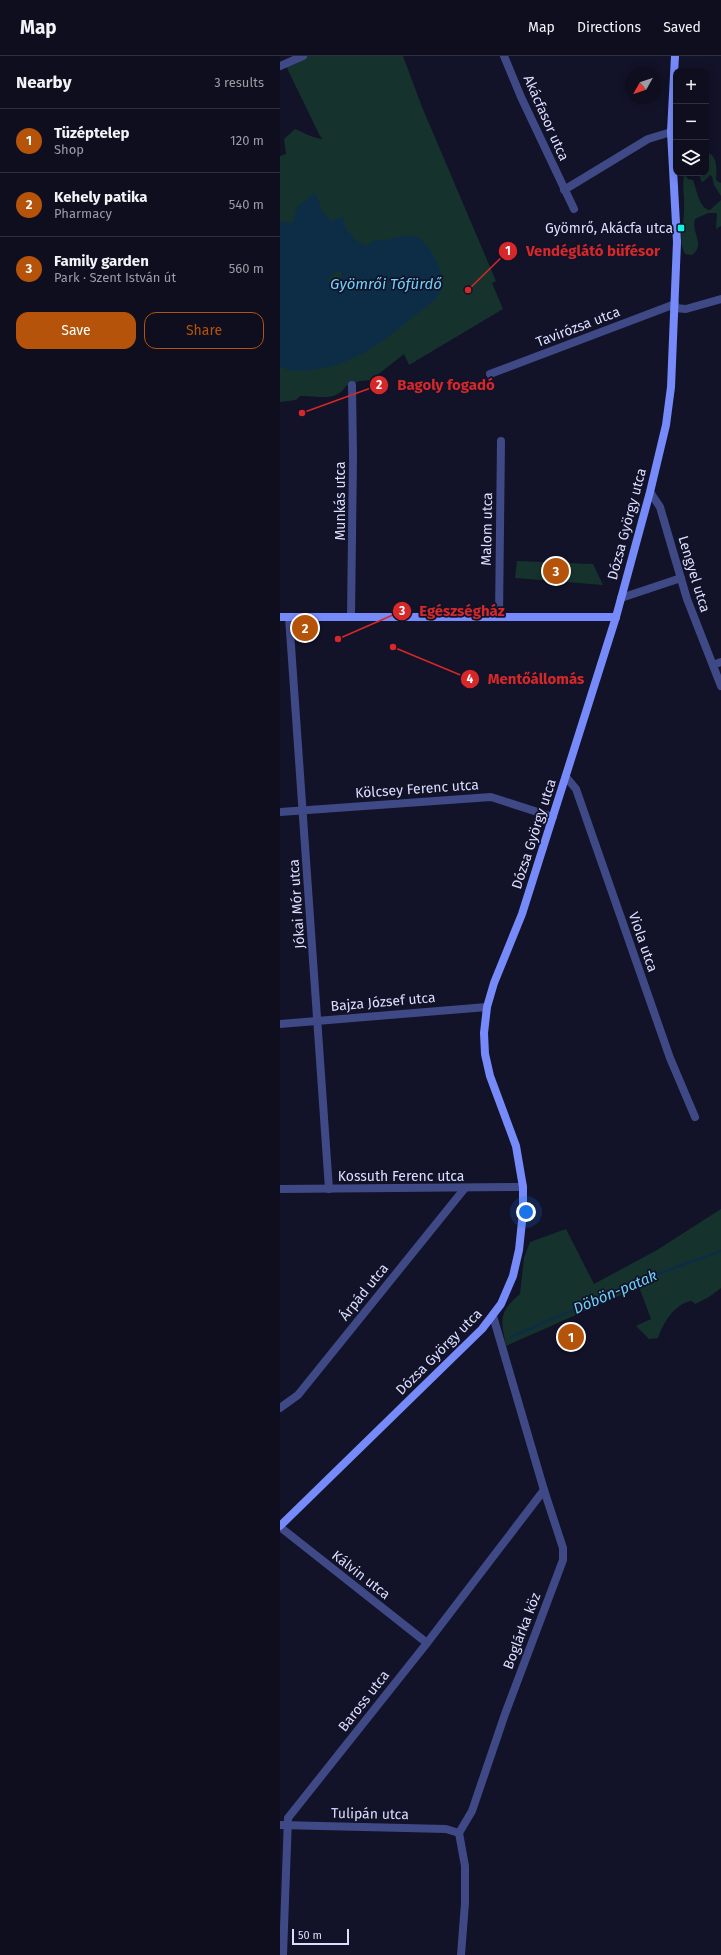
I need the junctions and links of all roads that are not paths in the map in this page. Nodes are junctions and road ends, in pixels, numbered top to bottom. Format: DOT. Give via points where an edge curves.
graph roads {
  1 [pos="302,56"];
  2 [pos="504,56"];
  3 [pos="675,56"];
  4 [pos="280,66"];
  5 [pos="671,132"];
  6 [pos="564,190"];
  7 [pos="574,209"];
  8 [pos="721,299"];
  9 [pos="675,306"];
  10 [pos="490,374"];
  11 [pos="352,385"];
  12 [pos="501,441"];
  13 [pos="650,492"];
  14 [pos="681,578"];
  15 [pos="621,598"];
  16 [pos="280,617"];
  17 [pos="289,617"];
  18 [pos="351,617"];
  19 [pos="499,617"];
  20 [pos="616,618"];
  21 [pos="721,662"];
  22 [pos="713,665"];
  23 [pos="721,686"];
  24 [pos="566,777"];
  25 [pos="303,810"];
  26 [pos="280,812"];
  27 [pos="553,817"];
  28 [pos="487,1007"];
  29 [pos="318,1020"];
  30 [pos="280,1024"];
  31 [pos="695,1117"];
  32 [pos="523,1187"];
  33 [pos="465,1188"];
  34 [pos="280,1189"];
  35 [pos="328,1190"];
  36 [pos="493,1316"];
  37 [pos="280,1408"];
  38 [pos="544,1490"];
  39 [pos="280,1526"];
  40 [pos="427,1643"];
  41 [pos="280,1825"];
  42 [pos="289,1825"];
  43 [pos="459,1833"];
  44 [pos="283,1955"];
  45 [pos="460,1955"];
  1 -- 4 [label="street"];
  2 -- 6 [label="street, Akácfasor utca"];
  3 -- 5 [label="main road, Dózsa György utca"];
  5 -- 6 [label="street" via="648,139"];
  5 -- 9 [label="main road, Dózsa György utca" via="677,242"];
  6 -- 7 [label="street, Akácfasor utca"];
  8 -- 9 [label="street, Tavirózsa utca" via="686,309"];
  9 -- 10 [label="street, Tavirózsa utca"];
  9 -- 13 [label="main road, Dózsa György utca" via="671,388"];
  11 -- 18 [label="street, Munkás utca"];
  12 -- 19 [label="street, Malom utca"];
  13 -- 14 [label="street, Lengyel utca" via="660,507"];
  13 -- 15 [label="main road, Dózsa György utca"];
  14 -- 15 [label="street"];
  14 -- 22 [label="street, Lengyel utca" via="686,600"];
  15 -- 20 [label="main road, Dózsa György utca"];
  16 -- 17 [label="main road"];
  17 -- 18 [label="main road"];
  17 -- 25 [label="street, Jókai Mór utca"];
  18 -- 19 [label="main road"];
  19 -- 20 [label="main road"];
  20 -- 24 [label="main road, Dózsa György utca"];
  21 -- 22 [label="street"];
  22 -- 23 [label="street, Lengyel utca"];
  24 -- 27 [label="main road, Dózsa György utca"];
  24 -- 31 [label="street, Viola utca" via="576,789 670,1058"];
  25 -- 26 [label="street, Kölcsey Ferenc utca"];
  25 -- 27 [label="street, Kölcsey Ferenc utca" via="491,797"];
  25 -- 29 [label="street, Jókai Mór utca"];
  27 -- 28 [label="main road, Dózsa György utca" via="522,914"];
  28 -- 29 [label="street, Bajza József utca"];
  28 -- 32 [label="main road, Dózsa György utca" via="485,1054 490,1076 516,1146"];
  29 -- 30 [label="street, Bajza József utca"];
  29 -- 35 [label="street, Jókai Mór utca"];
  32 -- 33 [label="street, Kossuth Ferenc utca"];
  32 -- 36 [label="main road, Dózsa György utca" via="521,1233 513,1276"];
  33 -- 35 [label="street, Kossuth Ferenc utca"];
  33 -- 37 [label="street, Árpád utca" via="298,1395"];
  34 -- 35 [label="street, Kossuth Ferenc utca"];
  36 -- 38 [label="street, Boglárka köz"];
  36 -- 39 [label="main road, Dózsa György utca" via="464,1348"];
  38 -- 40 [label="street, Baross utca"];
  38 -- 43 [label="street, Boglárka köz" via="563,1548 563,1560 505,1714 472,1811"];
  39 -- 40 [label="street, Kálvin utca"];
  40 -- 42 [label="street, Baross utca" via="288,1818"];
  41 -- 42 [label="street, Tulipán utca"];
  42 -- 43 [label="street, Tulipán utca" via="446,1829"];
  42 -- 44 [label="street, Baross utca"];
  43 -- 45 [label="street" via="465,1866"];
}
